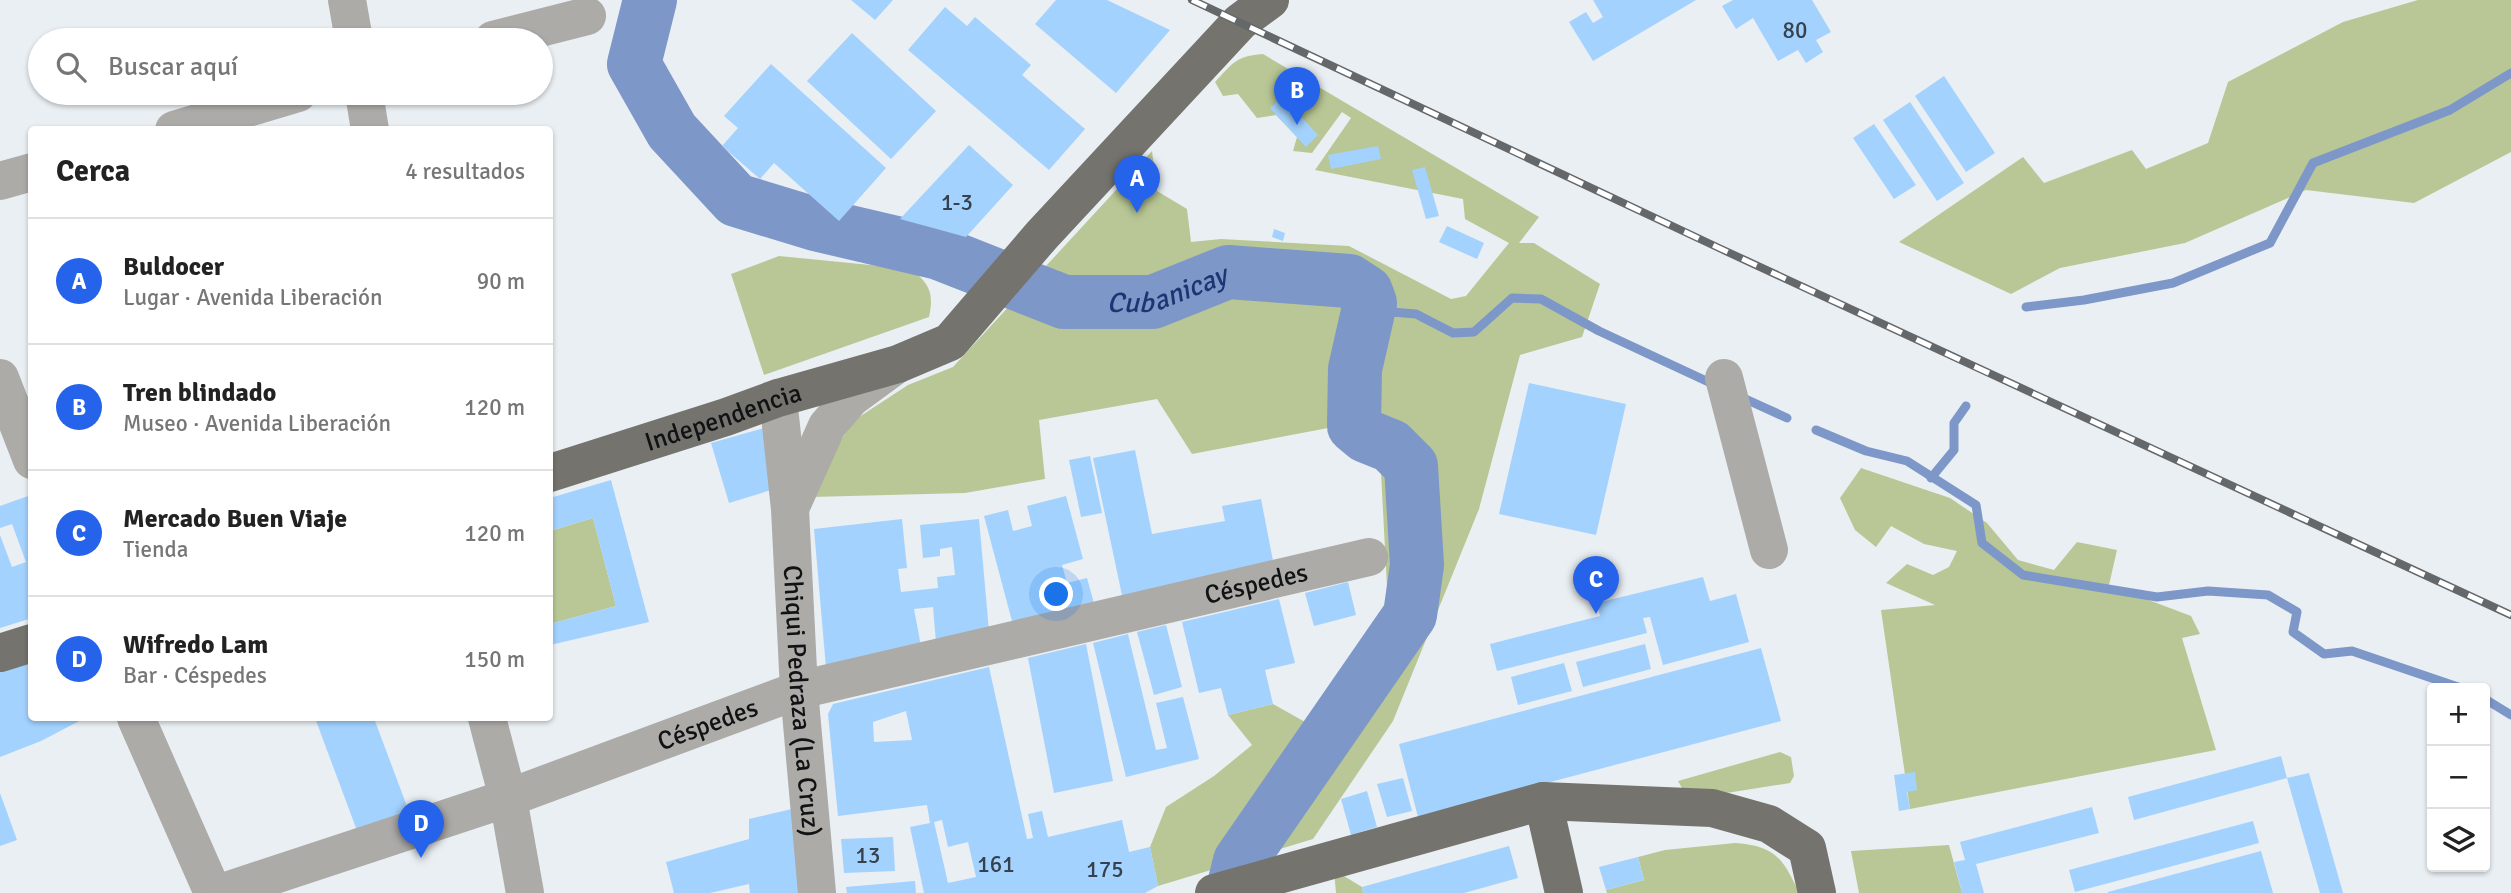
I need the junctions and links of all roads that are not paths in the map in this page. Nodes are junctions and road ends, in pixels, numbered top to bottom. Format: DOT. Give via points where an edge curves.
graph roads {
  1 [pos="347,0"];
  2 [pos="1270,0"];
  3 [pos="587,16"];
  4 [pos="352,28"];
  5 [pos="540,28"];
  6 [pos="258,105"];
  7 [pos="366,105"];
  8 [pos="187,126"];
  9 [pos="369,126"];
  10 [pos="28,173"];
  11 [pos="0,181"];
  12 [pos="898,364"];
  13 [pos="0,378"];
  14 [pos="1728,392"];
  15 [pos="778,398"];
  16 [pos="28,450"];
  17 [pos="553,472"];
  18 [pos="790,509"];
  19 [pos="1769,550"];
  20 [pos="1369,557"];
  21 [pos="28,644"];
  22 [pos="0,653"];
  23 [pos="799,690"];
  24 [pos="137,721"];
  25 [pos="488,721"];
  26 [pos="508,798"];
  27 [pos="1543,801"];
  28 [pos="213,893"];
  29 [pos="220,893"];
  30 [pos="525,893"];
  31 [pos="817,893"];
  32 [pos="1214,893"];
  33 [pos="1564,893"];
  34 [pos="1817,893"];
  1 -- 4 [label="street"];
  2 -- 12 [label="main road, Independencia" via="1240,22 1042,235 950,342"];
  3 -- 5 [label="street"];
  6 -- 8 [label="street"];
  7 -- 9 [label="street"];
  10 -- 11 [label="street"];
  12 -- 15 [label="main road, Independencia"];
  12 -- 18 [label="street, Chiqui Pedraza (La Cruz)" via="851,398 827,426"];
  13 -- 16 [label="street"];
  14 -- 19 [label="street"];
  15 -- 17 [label="main road, Independencia"];
  15 -- 18 [label="street, Chiqui Pedraza (La Cruz)"];
  18 -- 23 [label="street, Chiqui Pedraza (La Cruz)"];
  20 -- 23 [label="street, Céspedes"];
  21 -- 22 [label="main road"];
  23 -- 26 [label="street, Céspedes"];
  23 -- 31 [label="street, Chiqui Pedraza (La Cruz)"];
  24 -- 28 [label="street"];
  25 -- 26 [label="street"];
  26 -- 29 [label="street, Céspedes"];
  26 -- 30 [label="street"];
  27 -- 32 [label="main road"];
  27 -- 33 [label="main road"];
  27 -- 34 [label="main road" via="1712,808 1769,824 1807,848"];
}
